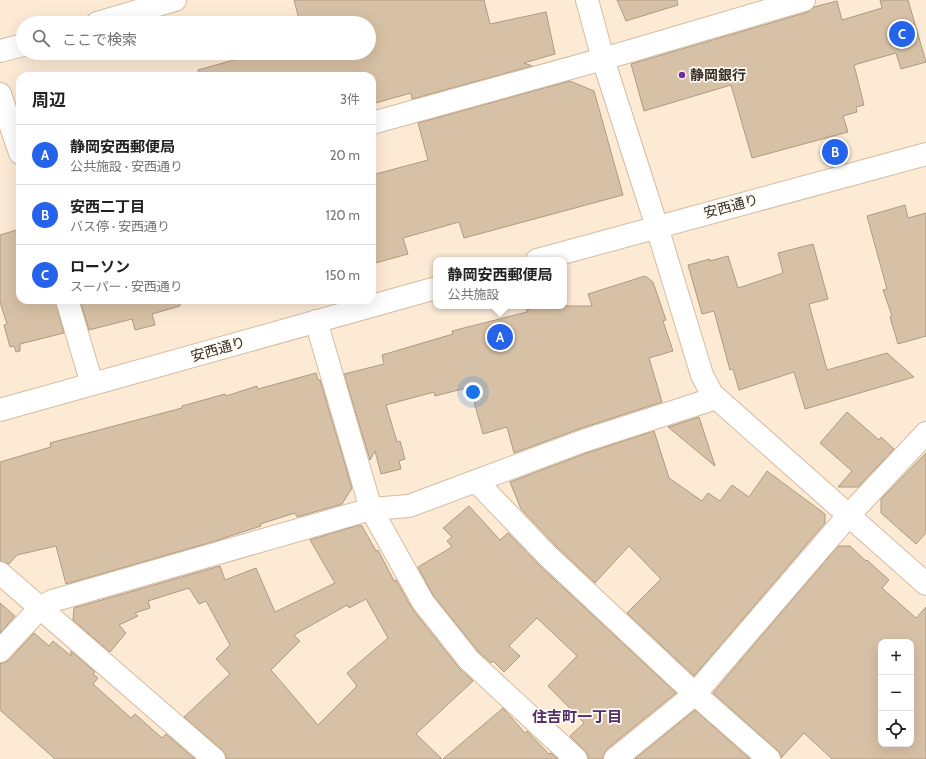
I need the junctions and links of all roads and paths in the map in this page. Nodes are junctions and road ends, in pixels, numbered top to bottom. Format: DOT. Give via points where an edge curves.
graph roads {
  1 [pos="175,0"];
  2 [pos="587,0"];
  3 [pos="804,0"];
  4 [pos="120,16"];
  5 [pos="16,46"];
  6 [pos="0,51"];
  7 [pos="603,59"];
  8 [pos="0,94"];
  9 [pos="376,122"];
  10 [pos="16,141"];
  11 [pos="926,154"];
  12 [pos="657,227"];
  13 [pos="548,257"];
  14 [pos="433,289"];
  15 [pos="68,304"];
  16 [pos="316,321"];
  17 [pos="92,384"];
  18 [pos="716,398"];
  19 [pos="0,410"];
  20 [pos="926,433"];
  21 [pos="476,481"];
  22 [pos="371,509"];
  23 [pos="848,516"];
  24 [pos="0,573"];
  25 [pos="926,584"];
  26 [pos="40,608"];
  27 [pos="0,651"];
  28 [pos="695,694"];
  29 [pos="214,759"];
  30 [pos="576,759"];
  31 [pos="616,759"];
  32 [pos="769,759"];
  1 -- 4 [label="street"];
  2 -- 7 [label="street"];
  3 -- 7 [label="street"];
  5 -- 6 [label="street"];
  7 -- 9 [label="street"];
  7 -- 12 [label="street"];
  8 -- 10 [label="street"];
  11 -- 12 [label="street, 安西通り"];
  12 -- 13 [label="street, 安西通り"];
  12 -- 18 [label="street" via="702,375"];
  14 -- 16 [label="street, 安西通り"];
  15 -- 17 [label="street"];
  16 -- 17 [label="street, 安西通り"];
  16 -- 22 [label="street"];
  17 -- 19 [label="street, 安西通り"];
  18 -- 21 [label="street" via="583,441"];
  18 -- 23 [label="street"];
  20 -- 23 [label="street"];
  21 -- 22 [label="street" via="409,506"];
  21 -- 28 [label="street" via="548,556"];
  22 -- 26 [label="street" via="52,601"];
  22 -- 30 [label="street" via="423,602 469,660"];
  23 -- 25 [label="street"];
  23 -- 28 [label="street"];
  24 -- 26 [label="street"];
  26 -- 27 [label="street"];
  26 -- 29 [label="street"];
  28 -- 31 [label="street"];
  28 -- 32 [label="street"];
}
